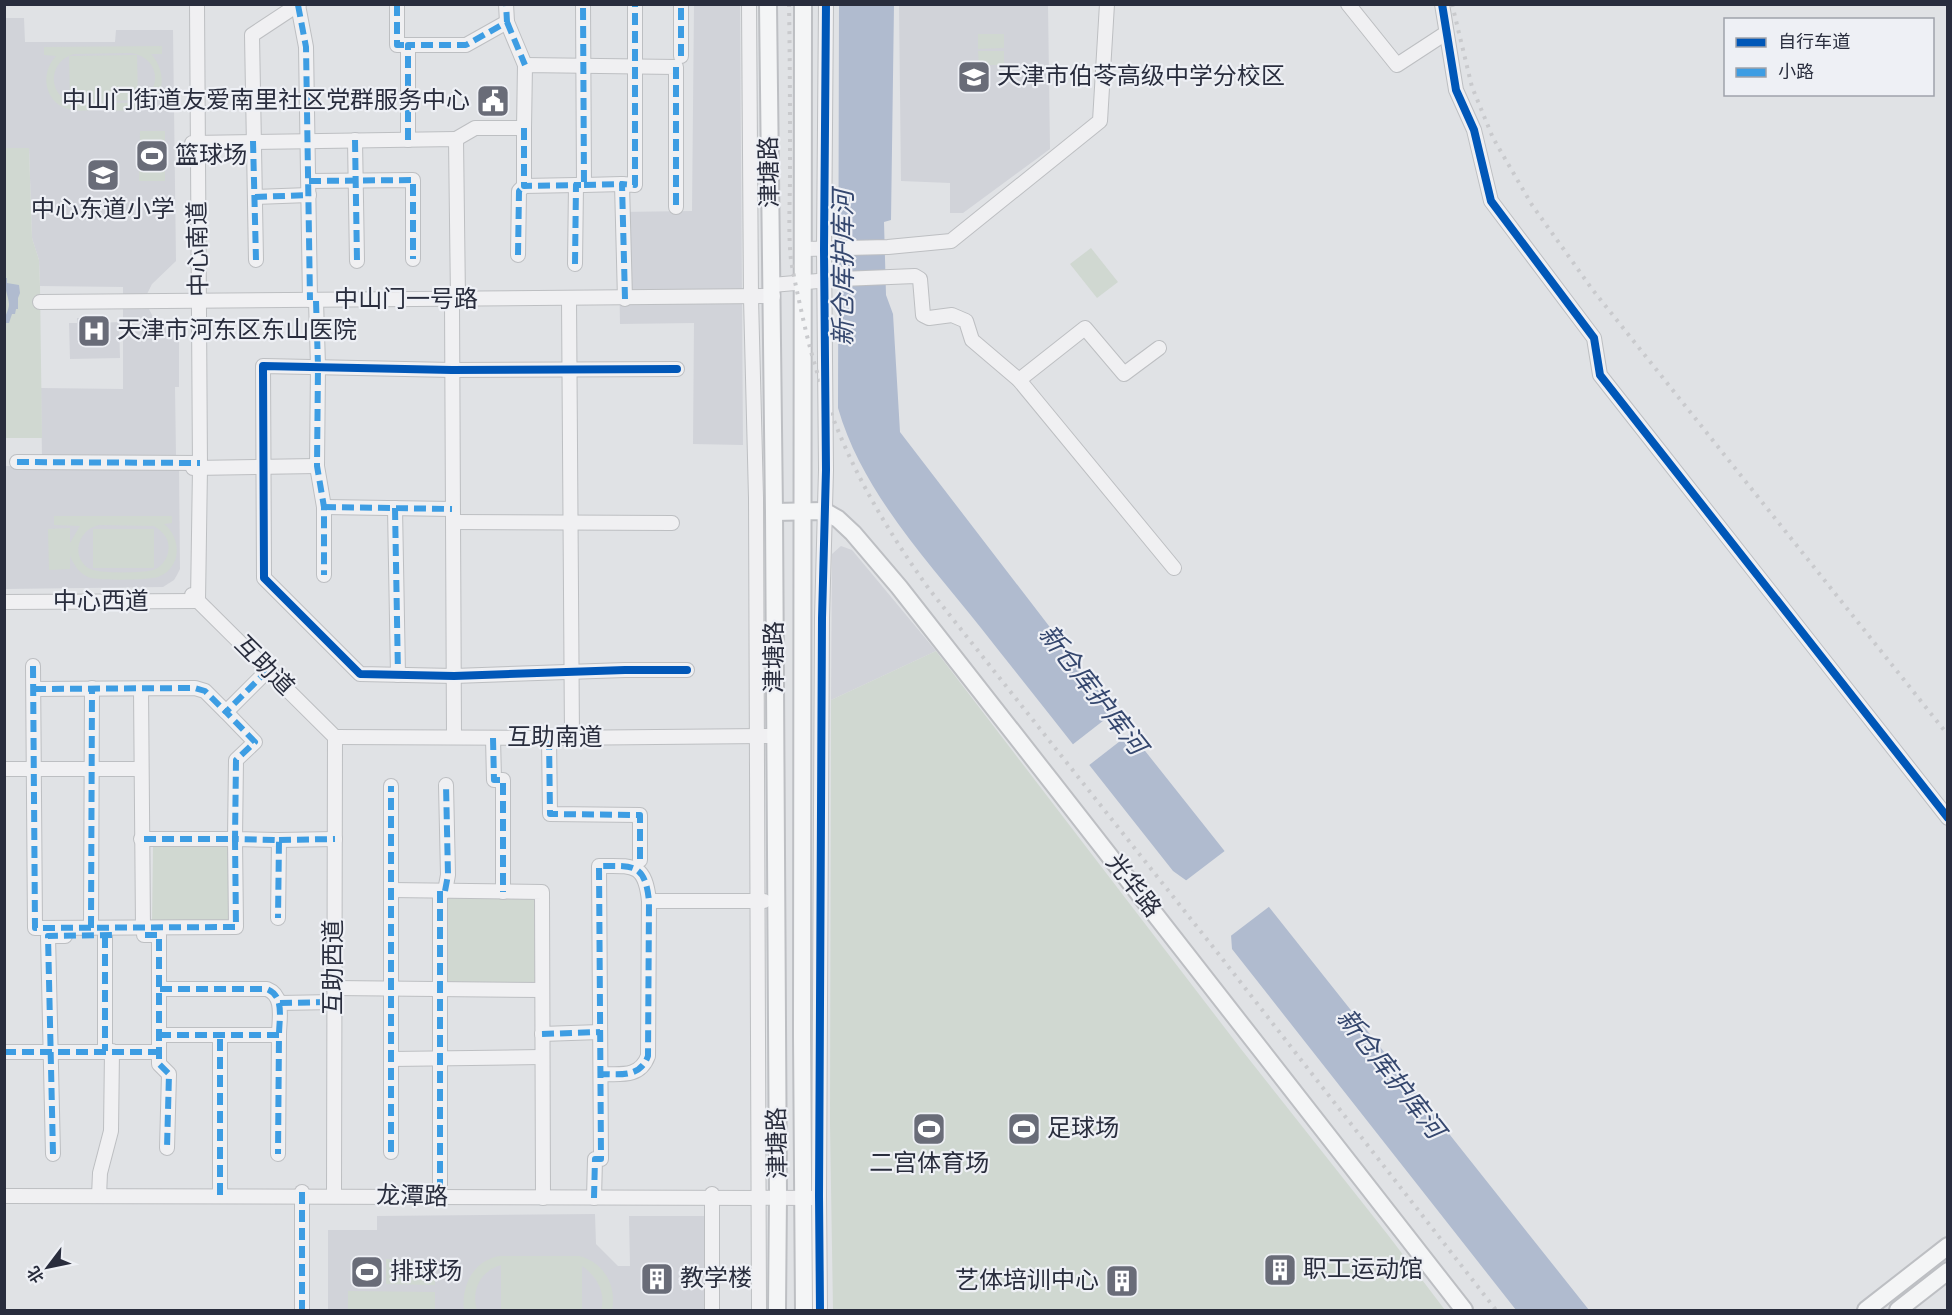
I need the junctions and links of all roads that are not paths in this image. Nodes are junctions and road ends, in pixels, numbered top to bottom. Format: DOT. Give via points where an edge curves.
graph roads {
  1 [pos="191,4"];
  2 [pos="197,4"];
  3 [pos="397,4"];
  4 [pos="506,4"];
  5 [pos="583,4"];
  6 [pos="635,4"];
  7 [pos="681,4"];
  8 [pos="749,4"];
  9 [pos="768,4"];
  10 [pos="804,4"];
  11 [pos="826,4"];
  12 [pos="1107,4"];
  13 [pos="1348,4"];
  14 [pos="1442,4"];
  15 [pos="298,5"];
  16 [pos="507,22"];
  17 [pos="1446,33"];
  18 [pos="408,45"];
  19 [pos="681,56"];
  20 [pos="525,65"];
  21 [pos="583,66"];
  22 [pos="636,66"];
  23 [pos="524,128"];
  24 [pos="355,140"];
  25 [pos="408,140"];
  26 [pos="456,140"];
  27 [pos="253,141"];
  28 [pos="309,141"];
  29 [pos="194,143"];
  30 [pos="356,182"];
  31 [pos="622,184"];
  32 [pos="524,186"];
  33 [pos="580,186"];
  34 [pos="309,188"];
  35 [pos="255,196"];
  36 [pos="676,207"];
  37 [pos="805,249"];
  38 [pos="824,249"];
  39 [pos="518,255"];
  40 [pos="413,259"];
  41 [pos="256,260"];
  42 [pos="357,261"];
  43 [pos="575,264"];
  44 [pos="825,281"];
  45 [pos="803,284"];
  46 [pos="772,291"];
  47 [pos="751,298"];
  48 [pos="569,299"];
  49 [pos="625,299"];
  50 [pos="313,300"];
  51 [pos="455,300"];
  52 [pos="196,301"];
  53 [pos="40,302"];
  54 [pos="1159,348"];
  55 [pos="318,366"];
  56 [pos="569,369"];
  57 [pos="677,369"];
  58 [pos="452,370"];
  59 [pos="1019,380"];
  60 [pos="17,462"];
  61 [pos="197,466"];
  62 [pos="317,466"];
  63 [pos="264,467"];
  64 [pos="324,507"];
  65 [pos="394,508"];
  66 [pos="802,511"];
  67 [pos="824,511"];
  68 [pos="774,512"];
  69 [pos="453,515"];
  70 [pos="672,523"];
  71 [pos="571,524"];
  72 [pos="1174,568"];
  73 [pos="324,575"];
  74 [pos="4,596"];
  75 [pos="195,598"];
  76 [pos="4,602"];
  77 [pos="33,666"];
  78 [pos="268,670"];
  79 [pos="687,670"];
  80 [pos="572,672"];
  81 [pos="398,675"];
  82 [pos="454,676"];
  83 [pos="92,688"];
  84 [pos="141,688"];
  85 [pos="34,689"];
  86 [pos="226,712"];
  87 [pos="757,736"];
  88 [pos="775,736"];
  89 [pos="335,737"];
  90 [pos="454,737"];
  91 [pos="493,738"];
  92 [pos="549,738"];
  93 [pos="572,738"];
  94 [pos="4,769"];
  95 [pos="34,769"];
  96 [pos="90,769"];
  97 [pos="141,769"];
  98 [pos="446,785"];
  99 [pos="391,786"];
  100 [pos="1947,818"];
  101 [pos="141,839"];
  102 [pos="235,839"];
  103 [pos="279,840"];
  104 [pos="335,840"];
  105 [pos="640,860"];
  106 [pos="391,890"];
  107 [pos="442,891"];
  108 [pos="503,892"];
  109 [pos="757,900"];
  110 [pos="649,901"];
  111 [pos="776,901"];
  112 [pos="278,918"];
  113 [pos="91,928"];
  114 [pos="142,928"];
  115 [pos="105,936"];
  116 [pos="160,989"];
  117 [pos="391,989"];
  118 [pos="439,989"];
  119 [pos="541,990"];
  120 [pos="334,995"];
  121 [pos="280,1003"];
  122 [pos="600,1032"];
  123 [pos="542,1034"];
  124 [pos="159,1035"];
  125 [pos="220,1035"];
  126 [pos="279,1035"];
  127 [pos="109,1051"];
  128 [pos="4,1052"];
  129 [pos="51,1052"];
  130 [pos="158,1052"];
  131 [pos="542,1057"];
  132 [pos="392,1059"];
  133 [pos="441,1059"];
  134 [pos="601,1074"];
  135 [pos="166,1148"];
  136 [pos="391,1152"];
  137 [pos="53,1154"];
  138 [pos="278,1154"];
  139 [pos="4,1193"];
  140 [pos="99,1193"];
  141 [pos="220,1193"];
  142 [pos="302,1194"];
  143 [pos="334,1194"];
  144 [pos="440,1195"];
  145 [pos="543,1196"];
  146 [pos="594,1196"];
  147 [pos="712,1196"];
  148 [pos="758,1196"];
  149 [pos="778,1196"];
  150 [pos="810,1196"];
  151 [pos="1947,1246"];
  152 [pos="1947,1271"];
  153 [pos="302,1311"];
  154 [pos="712,1311"];
  155 [pos="759,1311"];
  156 [pos="777,1311"];
  157 [pos="804,1311"];
  158 [pos="820,1311"];
  159 [pos="1464,1311"];
  160 [pos="1866,1311"];
  161 [pos="1898,1311"];
  1 -- 29 [label="street, 中心南道"];
  2 -- 29 [label="street, 中心南道"];
  3 -- 18 [label="street" via="397,45"];
  4 -- 16 [label="street"];
  5 -- 21 [label="street"];
  6 -- 22 [label="street"];
  7 -- 19 [label="street"];
  8 -- 47 [label="street"];
  9 -- 46 [label="main road, 津塘路"];
  10 -- 37 [label="main road, 津塘路"];
  11 -- 38 [label="street"];
  12 -- 38 [label="street" via="1100,121 951,241"];
  13 -- 17 [label="street" via="1397,65"];
  14 -- 17 [label="street"];
  15 -- 27 [label="street" via="252,35"];
  15 -- 28 [label="street" via="306,47"];
  16 -- 18 [label="street" via="466,45"];
  16 -- 20 [label="street"];
  17 -- 100 [label="street" via="1456,90 1473,130 1491,201 1594,338 1600,375"];
  18 -- 25 [label="street"];
  20 -- 21 [label="street"];
  20 -- 23 [label="street"];
  21 -- 22 [label="street"];
  21 -- 33 [label="street"];
  22 -- 31 [label="street" via="634,185"];
  22 -- 36 [label="street" via="676,67"];
  23 -- 26 [label="street" via="475,128"];
  23 -- 32 [label="street"];
  24 -- 25 [label="street"];
  24 -- 28 [label="street"];
  24 -- 30 [label="street"];
  25 -- 26 [label="street"];
  26 -- 51 [label="street"];
  27 -- 28 [label="street"];
  27 -- 29 [label="street"];
  27 -- 35 [label="street"];
  28 -- 34 [label="street"];
  29 -- 52 [label="street, 中心南道"];
  30 -- 34 [label="street"];
  30 -- 40 [label="street" via="413,180"];
  30 -- 42 [label="street"];
  31 -- 33 [label="street"];
  31 -- 49 [label="street"];
  32 -- 33 [label="street"];
  32 -- 39 [label="street" via="519,191"];
  33 -- 43 [label="street"];
  34 -- 35 [label="street"];
  34 -- 50 [label="street"];
  35 -- 41 [label="street"];
  37 -- 38 [label="street"];
  37 -- 45 [label="main road, 津塘路"];
  38 -- 44 [label="street"];
  44 -- 45 [label="street, 中山门一号路"];
  44 -- 59 [label="street, 中山门一号路" via="915,276 920,279 923,315 952,315 966,321 972,340"];
  44 -- 67 [label="street"];
  45 -- 46 [label="street, 中山门一号路"];
  45 -- 66 [label="main road, 津塘路"];
  46 -- 47 [label="street, 中山门一号路"];
  46 -- 68 [label="main road, 津塘路"];
  47 -- 49 [label="street, 中山门一号路"];
  47 -- 87 [label="street"];
  48 -- 49 [label="street, 中山门一号路"];
  48 -- 51 [label="street, 中山门一号路"];
  48 -- 56 [label="street"];
  50 -- 51 [label="street, 中山门一号路"];
  50 -- 52 [label="street, 中山门一号路"];
  50 -- 55 [label="street"];
  51 -- 58 [label="street"];
  52 -- 53 [label="street, 中山门一号路"];
  52 -- 61 [label="street, 中心南道"];
  54 -- 59 [label="street" via="1124,374 1085,328"];
  55 -- 58 [label="street"];
  55 -- 62 [label="street"];
  55 -- 63 [label="street" via="263,366"];
  56 -- 57 [label="street"];
  56 -- 58 [label="street"];
  56 -- 71 [label="street"];
  58 -- 69 [label="street"];
  59 -- 72 [label="street"];
  60 -- 61 [label="street"];
  61 -- 63 [label="street"];
  61 -- 75 [label="street, 中心南道"];
  62 -- 63 [label="street"];
  62 -- 64 [label="street"];
  63 -- 81 [label="street" via="264,578 360,674"];
  64 -- 65 [label="street"];
  64 -- 73 [label="street"];
  65 -- 69 [label="street"];
  65 -- 81 [label="street"];
  66 -- 67 [label="main road"];
  66 -- 68 [label="main road"];
  66 -- 150 [label="main road, 津塘路"];
  67 -- 150 [label="street"];
  67 -- 159 [label="main road, 光华路" via="853,532 898,587"];
  68 -- 88 [label="main road, 津塘路"];
  69 -- 71 [label="street"];
  69 -- 82 [label="street"];
  70 -- 71 [label="street"];
  71 -- 80 [label="street"];
  74 -- 75 [label="street, 中心西道"];
  75 -- 76 [label="street, 中心西道"];
  75 -- 78 [label="street, 互助道"];
  77 -- 85 [label="street"];
  78 -- 86 [label="street"];
  78 -- 89 [label="street, 互助道"];
  79 -- 80 [label="street"];
  80 -- 82 [label="street"];
  80 -- 93 [label="street"];
  81 -- 82 [label="street"];
  82 -- 90 [label="street"];
  83 -- 84 [label="street"];
  83 -- 85 [label="street"];
  83 -- 96 [label="street"];
  84 -- 86 [label="street" via="200,689"];
  84 -- 97 [label="street"];
  85 -- 95 [label="street"];
  86 -- 102 [label="street" via="255,742 236,760"];
  87 -- 88 [label="street, 互助南道"];
  87 -- 93 [label="street, 互助南道"];
  87 -- 109 [label="street"];
  88 -- 111 [label="main road, 津塘路"];
  89 -- 90 [label="street, 互助南道"];
  89 -- 104 [label="street, 互助西道"];
  90 -- 91 [label="street, 互助南道"];
  91 -- 92 [label="street, 互助南道"];
  91 -- 108 [label="street" via="494,780 503,780"];
  92 -- 93 [label="street, 互助南道"];
  92 -- 105 [label="street" via="550,814 640,815"];
  94 -- 95 [label="street"];
  95 -- 96 [label="street"];
  95 -- 113 [label="street" via="35,928"];
  96 -- 97 [label="street"];
  96 -- 113 [label="street"];
  97 -- 101 [label="street"];
  98 -- 107 [label="street" via="448,875"];
  99 -- 106 [label="street"];
  101 -- 102 [label="street"];
  101 -- 114 [label="street"];
  102 -- 103 [label="street"];
  102 -- 114 [label="street" via="236,927"];
  103 -- 104 [label="street"];
  103 -- 112 [label="street"];
  104 -- 120 [label="street, 互助西道"];
  106 -- 107 [label="street"];
  106 -- 117 [label="street"];
  107 -- 108 [label="street"];
  107 -- 118 [label="street"];
  108 -- 119 [label="street" via="542,892"];
  109 -- 110 [label="street"];
  109 -- 111 [label="street"];
  109 -- 148 [label="street"];
  110 -- 122 [label="street" via="648,884 632,866 599,866"];
  110 -- 134 [label="street" via="648,1056 642,1067 631,1074"];
  111 -- 149 [label="main road, 津塘路"];
  113 -- 114 [label="street"];
  115 -- 116 [label="street" via="159,935"];
  115 -- 127 [label="street"];
  115 -- 129 [label="street" via="48,936"];
  116 -- 121 [label="street" via="267,989 276,994"];
  116 -- 124 [label="street"];
  117 -- 118 [label="street"];
  117 -- 120 [label="street"];
  117 -- 132 [label="street"];
  118 -- 119 [label="street"];
  118 -- 133 [label="street"];
  119 -- 123 [label="street"];
  120 -- 121 [label="street"];
  120 -- 143 [label="street, 互助西道"];
  121 -- 126 [label="street"];
  122 -- 123 [label="street"];
  122 -- 134 [label="street"];
  123 -- 131 [label="street"];
  124 -- 125 [label="street"];
  124 -- 130 [label="street"];
  125 -- 126 [label="street"];
  125 -- 141 [label="street"];
  126 -- 138 [label="street"];
  127 -- 129 [label="street"];
  127 -- 130 [label="street"];
  127 -- 140 [label="street" via="111,1131"];
  128 -- 129 [label="street"];
  129 -- 137 [label="street"];
  130 -- 135 [label="street" via="159,1064 169,1074"];
  131 -- 133 [label="street"];
  131 -- 145 [label="street"];
  132 -- 133 [label="street"];
  132 -- 136 [label="street"];
  133 -- 144 [label="street"];
  134 -- 146 [label="street" via="602,1159 596,1159"];
  139 -- 140 [label="street, 龙潭路"];
  140 -- 141 [label="street, 龙潭路"];
  141 -- 142 [label="street, 龙潭路"];
  142 -- 143 [label="street, 龙潭路"];
  142 -- 153 [label="street"];
  143 -- 144 [label="street, 龙潭路"];
  144 -- 145 [label="street, 龙潭路"];
  145 -- 146 [label="street, 龙潭路"];
  146 -- 147 [label="street, 龙潭路"];
  147 -- 148 [label="street, 龙潭路"];
  147 -- 154 [label="street"];
  148 -- 149 [label="street, 龙潭路"];
  148 -- 155 [label="street"];
  149 -- 150 [label="street, 龙潭路"];
  149 -- 156 [label="main road, 津塘路"];
  150 -- 157 [label="main road, 津塘路"];
  150 -- 158 [label="street"];
  151 -- 160 [label="main road"];
  152 -- 161 [label="main road"];
}
